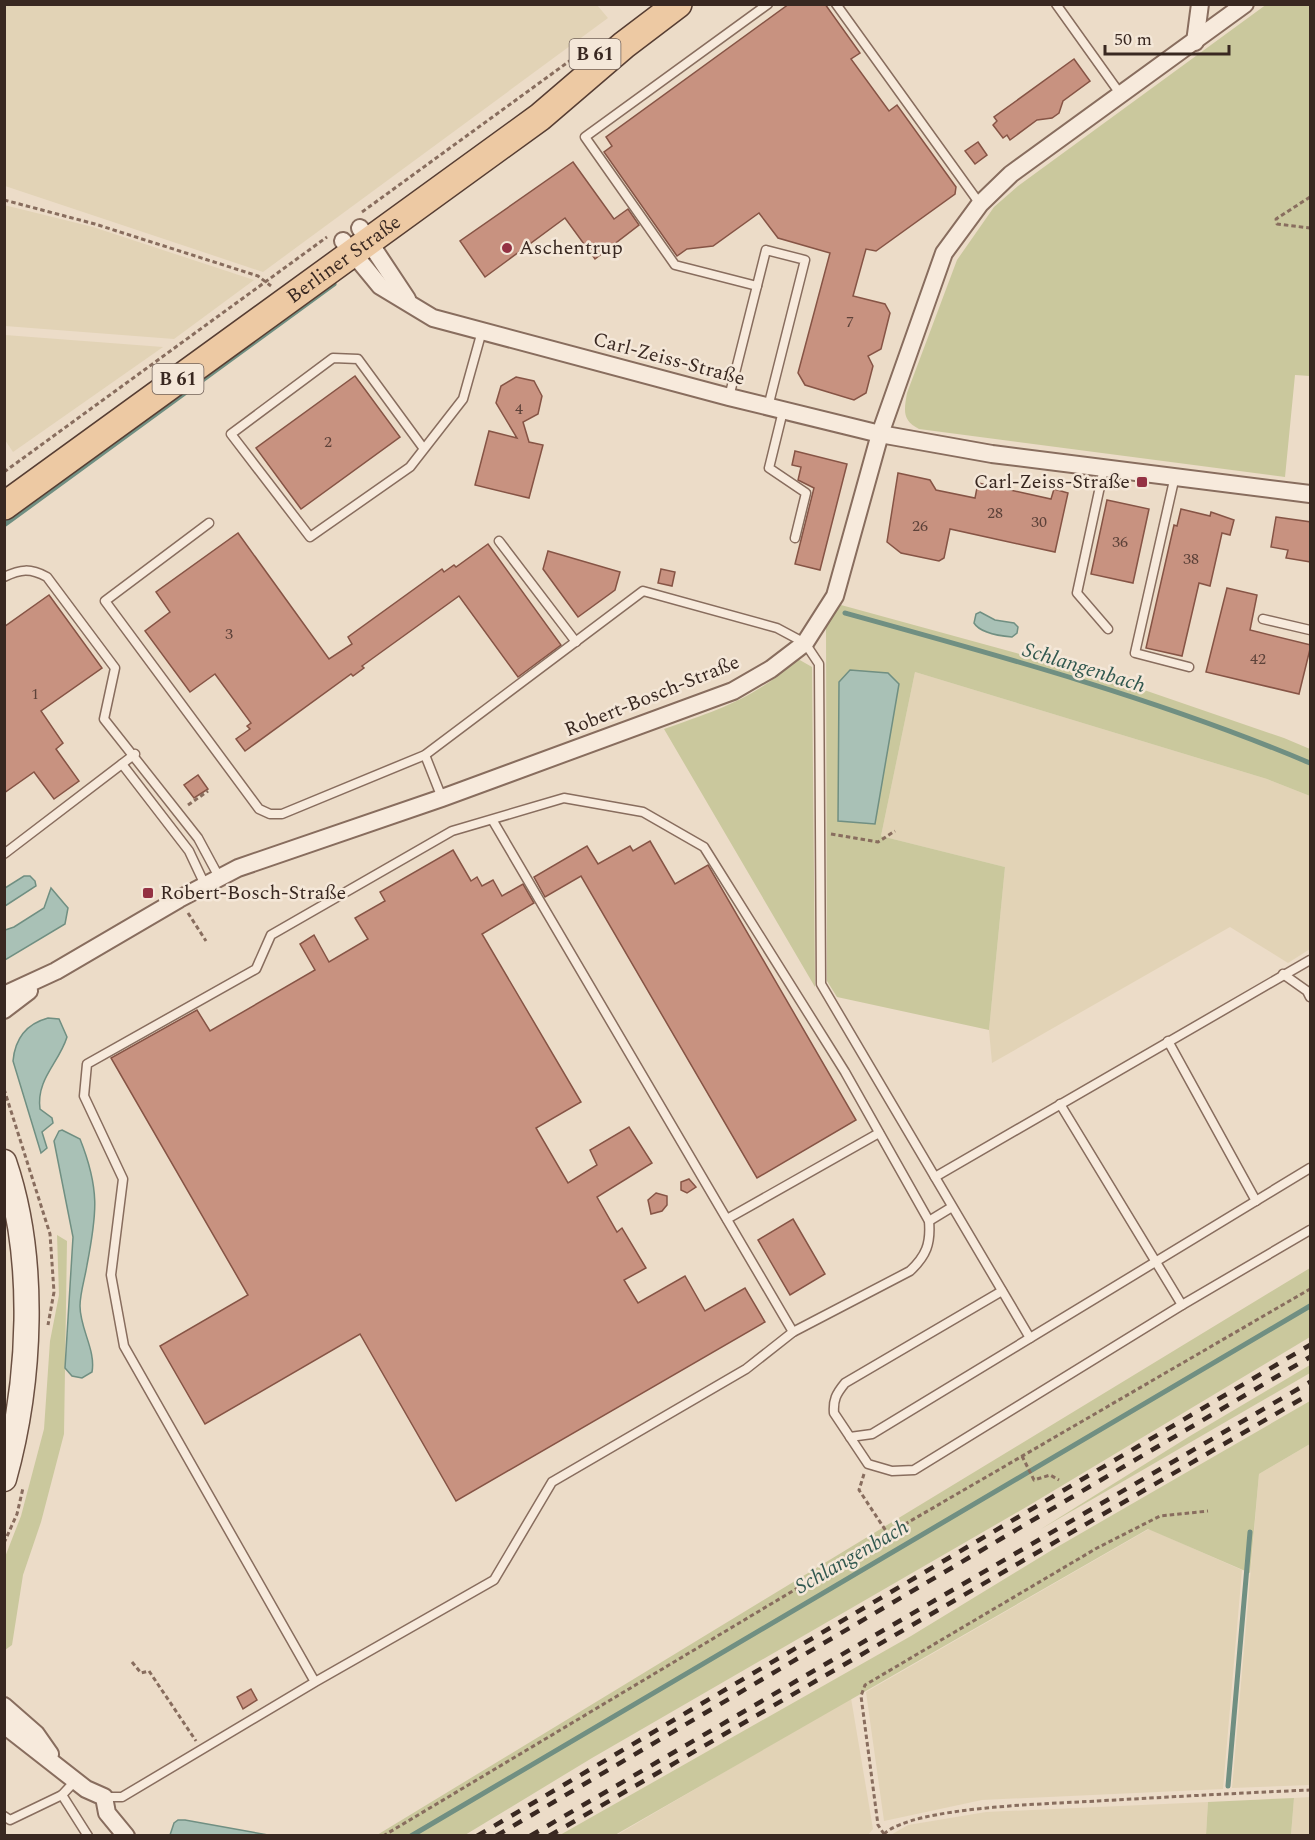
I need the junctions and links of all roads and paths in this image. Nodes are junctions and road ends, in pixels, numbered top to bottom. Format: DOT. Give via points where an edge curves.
graph roads {
  1 [pos="662,4"];
  2 [pos="678,4"];
  3 [pos="768,4"];
  4 [pos="836,4"];
  5 [pos="1056,4"];
  6 [pos="1200,4"];
  7 [pos="1245,4"];
  8 [pos="1195,42"];
  9 [pos="1121,96"];
  10 [pos="1311,197"];
  11 [pos="4,200"];
  12 [pos="980,204"];
  13 [pos="1311,228"];
  14 [pos="357,240"];
  15 [pos="757,286"];
  16 [pos="275,290"];
  17 [pos="482,331"];
  18 [pos="729,398"];
  19 [pos="776,409"];
  20 [pos="880,434"];
  21 [pos="424,450"];
  22 [pos="1104,468"];
  23 [pos="1175,477"];
  24 [pos="4,488"];
  25 [pos="1311,494"];
  26 [pos="4,506"];
  27 [pos="209,523"];
  28 [pos="795,538"];
  29 [pos="499,541"];
  30 [pos="4,577"];
  31 [pos="1263,619"];
  32 [pos="1108,629"];
  33 [pos="1311,630"];
  34 [pos="576,642"];
  35 [pos="805,643"];
  36 [pos="1189,667"];
  37 [pos="135,754"];
  38 [pos="425,754"];
  39 [pos="122,764"];
  40 [pos="208,790"];
  41 [pos="442,798"];
  42 [pos="179,812"];
  43 [pos="493,821"];
  44 [pos="895,831"];
  45 [pos="820,832"];
  46 [pos="4,854"];
  47 [pos="212,881"];
  48 [pos="179,899"];
  49 [pos="206,941"];
  50 [pos="1311,960"];
  51 [pos="56,971"];
  52 [pos="1283,974"];
  53 [pos="4,995"];
  54 [pos="1311,997"];
  55 [pos="4,1010"];
  56 [pos="1168,1041"];
  57 [pos="1060,1104"];
  58 [pos="879,1133"];
  59 [pos="4,1162"];
  60 [pos="1311,1168"];
  61 [pos="935,1177"];
  62 [pos="1256,1201"];
  63 [pos="952,1207"];
  64 [pos="727,1219"];
  65 [pos="929,1221"];
  66 [pos="1311,1230"];
  67 [pos="1155,1262"];
  68 [pos="1311,1289"];
  69 [pos="1002,1291"];
  70 [pos="1182,1305"];
  71 [pos="793,1332"];
  72 [pos="1029,1338"];
  73 [pos="850,1437"];
  74 [pos="1022,1456"];
  75 [pos="868,1464"];
  76 [pos="4,1479"];
  77 [pos="1059,1480"];
  78 [pos="1208,1511"];
  79 [pos="888,1533"];
  80 [pos="132,1662"];
  81 [pos="315,1682"];
  82 [pos="4,1706"];
  83 [pos="4,1725"];
  84 [pos="201,1750"];
  85 [pos="60,1766"];
  86 [pos="76,1780"];
  87 [pos="1311,1790"];
  88 [pos="62,1795"];
  89 [pos="104,1797"];
  90 [pos="4,1816"];
  91 [pos="883,1835"];
  92 [pos="88,1836"];
  93 [pos="126,1836"];
  94 [pos="383,1836"];
  1 -- 14 [label="main road, Berliner Straße / B 61"];
  2 -- 14 [label="main road, Berliner Straße / B 61" via="540,117"];
  3 -- 15 [label="lane" via="585,137 675,265"];
  4 -- 12 [label="lane"];
  5 -- 9 [label="lane"];
  6 -- 8 [label="street"];
  7 -- 8 [label="street, Robert-Bosch-Straße"];
  8 -- 9 [label="street, Robert-Bosch-Straße"];
  9 -- 12 [label="street, Robert-Bosch-Straße" via="1011,174"];
  10 -- 13 [label="path" via="1276,219 1277,224"];
  11 -- 16 [label="path" via="95,224 258,276"];
  12 -- 20 [label="street, Robert-Bosch-Straße" via="944,254"];
  14 -- 16 [label="main road, Berliner Straße / B 61"];
  14 -- 17 [label="street, Carl-Zeiss-Straße" via="413,307 434,318"];
  14 -- 26 [label="main road, Berliner Straße / B 61"];
  15 -- 18 [label="lane"];
  15 -- 19 [label="lane" via="766,250 805,260"];
  16 -- 24 [label="main road, Berliner Straße / B 61"];
  17 -- 18 [label="street, Carl-Zeiss-Straße"];
  17 -- 21 [label="lane" via="463,399"];
  18 -- 19 [label="street, Carl-Zeiss-Straße"];
  19 -- 20 [label="street, Carl-Zeiss-Straße"];
  19 -- 28 [label="lane" via="769,468 806,493"];
  20 -- 22 [label="street, Carl-Zeiss-Straße"];
  20 -- 35 [label="street, Robert-Bosch-Straße" via="835,596"];
  21 -- 21 [label="lane" via="410,467 310,537 231,435 333,358 358,359"];
  22 -- 23 [label="street, Carl-Zeiss-Straße"];
  22 -- 32 [label="lane" via="1077,593"];
  23 -- 25 [label="street, Carl-Zeiss-Straße"];
  23 -- 36 [label="lane" via="1136,653"];
  27 -- 38 [label="lane" via="105,601 259,809 282,814"];
  29 -- 34 [label="lane"];
  30 -- 37 [label="lane" via="22,569 47,577 115,668 104,719"];
  31 -- 33 [label="lane"];
  34 -- 35 [label="lane" via="644,591 777,628"];
  34 -- 38 [label="lane"];
  35 -- 41 [label="street, Robert-Bosch-Straße" via="733,691"];
  35 -- 45 [label="lane" via="819,663"];
  37 -- 39 [label="lane"];
  37 -- 42 [label="lane"];
  38 -- 41 [label="lane"];
  39 -- 46 [label="lane"];
  39 -- 47 [label="lane"];
  40 -- 42 [label="path"];
  41 -- 47 [label="street, Robert-Bosch-Straße"];
  42 -- 47 [label="lane" via="198,838"];
  43 -- 58 [label="lane" via="564,798 642,812 704,847"];
  43 -- 64 [label="lane"];
  43 -- 81 [label="lane" via="452,831 271,935 256,969 87,1064 84,1096 123,1179 111,1275 124,1346"];
  44 -- 45 [label="path" via="878,842"];
  45 -- 61 [label="lane" via="821,984"];
  47 -- 48 [label="street, Robert-Bosch-Straße"];
  48 -- 49 [label="path"];
  48 -- 51 [label="street, Robert-Bosch-Straße"];
  50 -- 52 [label="lane"];
  51 -- 53 [label="street, Robert-Bosch-Straße"];
  51 -- 55 [label="street, Robert-Bosch-Straße"];
  52 -- 54 [label="lane"];
  52 -- 56 [label="lane"];
  56 -- 57 [label="lane"];
  56 -- 62 [label="lane"];
  57 -- 61 [label="lane"];
  57 -- 67 [label="lane"];
  58 -- 64 [label="lane"];
  58 -- 65 [label="lane"];
  59 -- 76 [label="main road" via="20,1228 27,1288 22,1381"];
  60 -- 62 [label="lane"];
  61 -- 63 [label="lane"];
  62 -- 67 [label="lane"];
  63 -- 65 [label="lane"];
  63 -- 69 [label="lane"];
  64 -- 71 [label="lane"];
  65 -- 71 [label="lane" via="929,1246 910,1271"];
  66 -- 70 [label="lane"];
  67 -- 70 [label="lane"];
  67 -- 72 [label="lane"];
  68 -- 74 [label="path"];
  69 -- 72 [label="lane"];
  69 -- 73 [label="lane" via="845,1383 833,1404 834,1413"];
  70 -- 75 [label="lane" via="914,1470 892,1471"];
  71 -- 81 [label="lane" via="746,1369 552,1482 494,1580"];
  72 -- 73 [label="lane" via="872,1434"];
  73 -- 75 [label="lane"];
  74 -- 77 [label="path" via="1034,1480 1050,1475"];
  74 -- 79 [label="path"];
  75 -- 79 [label="path" via="859,1490"];
  78 -- 91 [label="path" via="1160,1516 1097,1548 865,1686 861,1696 878,1825"];
  79 -- 94 [label="path"];
  80 -- 84 [label="path" via="141,1673 149,1671"];
  81 -- 84 [label="lane"];
  82 -- 85 [label="street" via="36,1734"];
  83 -- 85 [label="street"];
  84 -- 89 [label="lane" via="122,1797"];
  85 -- 86 [label="street"];
  86 -- 88 [label="lane"];
  86 -- 89 [label="street"];
  87 -- 91 [label="path" via="984,1808 910,1821"];
  88 -- 90 [label="lane" via="10,1820"];
  88 -- 92 [label="lane"];
  89 -- 93 [label="street" via="107,1813"];
}
